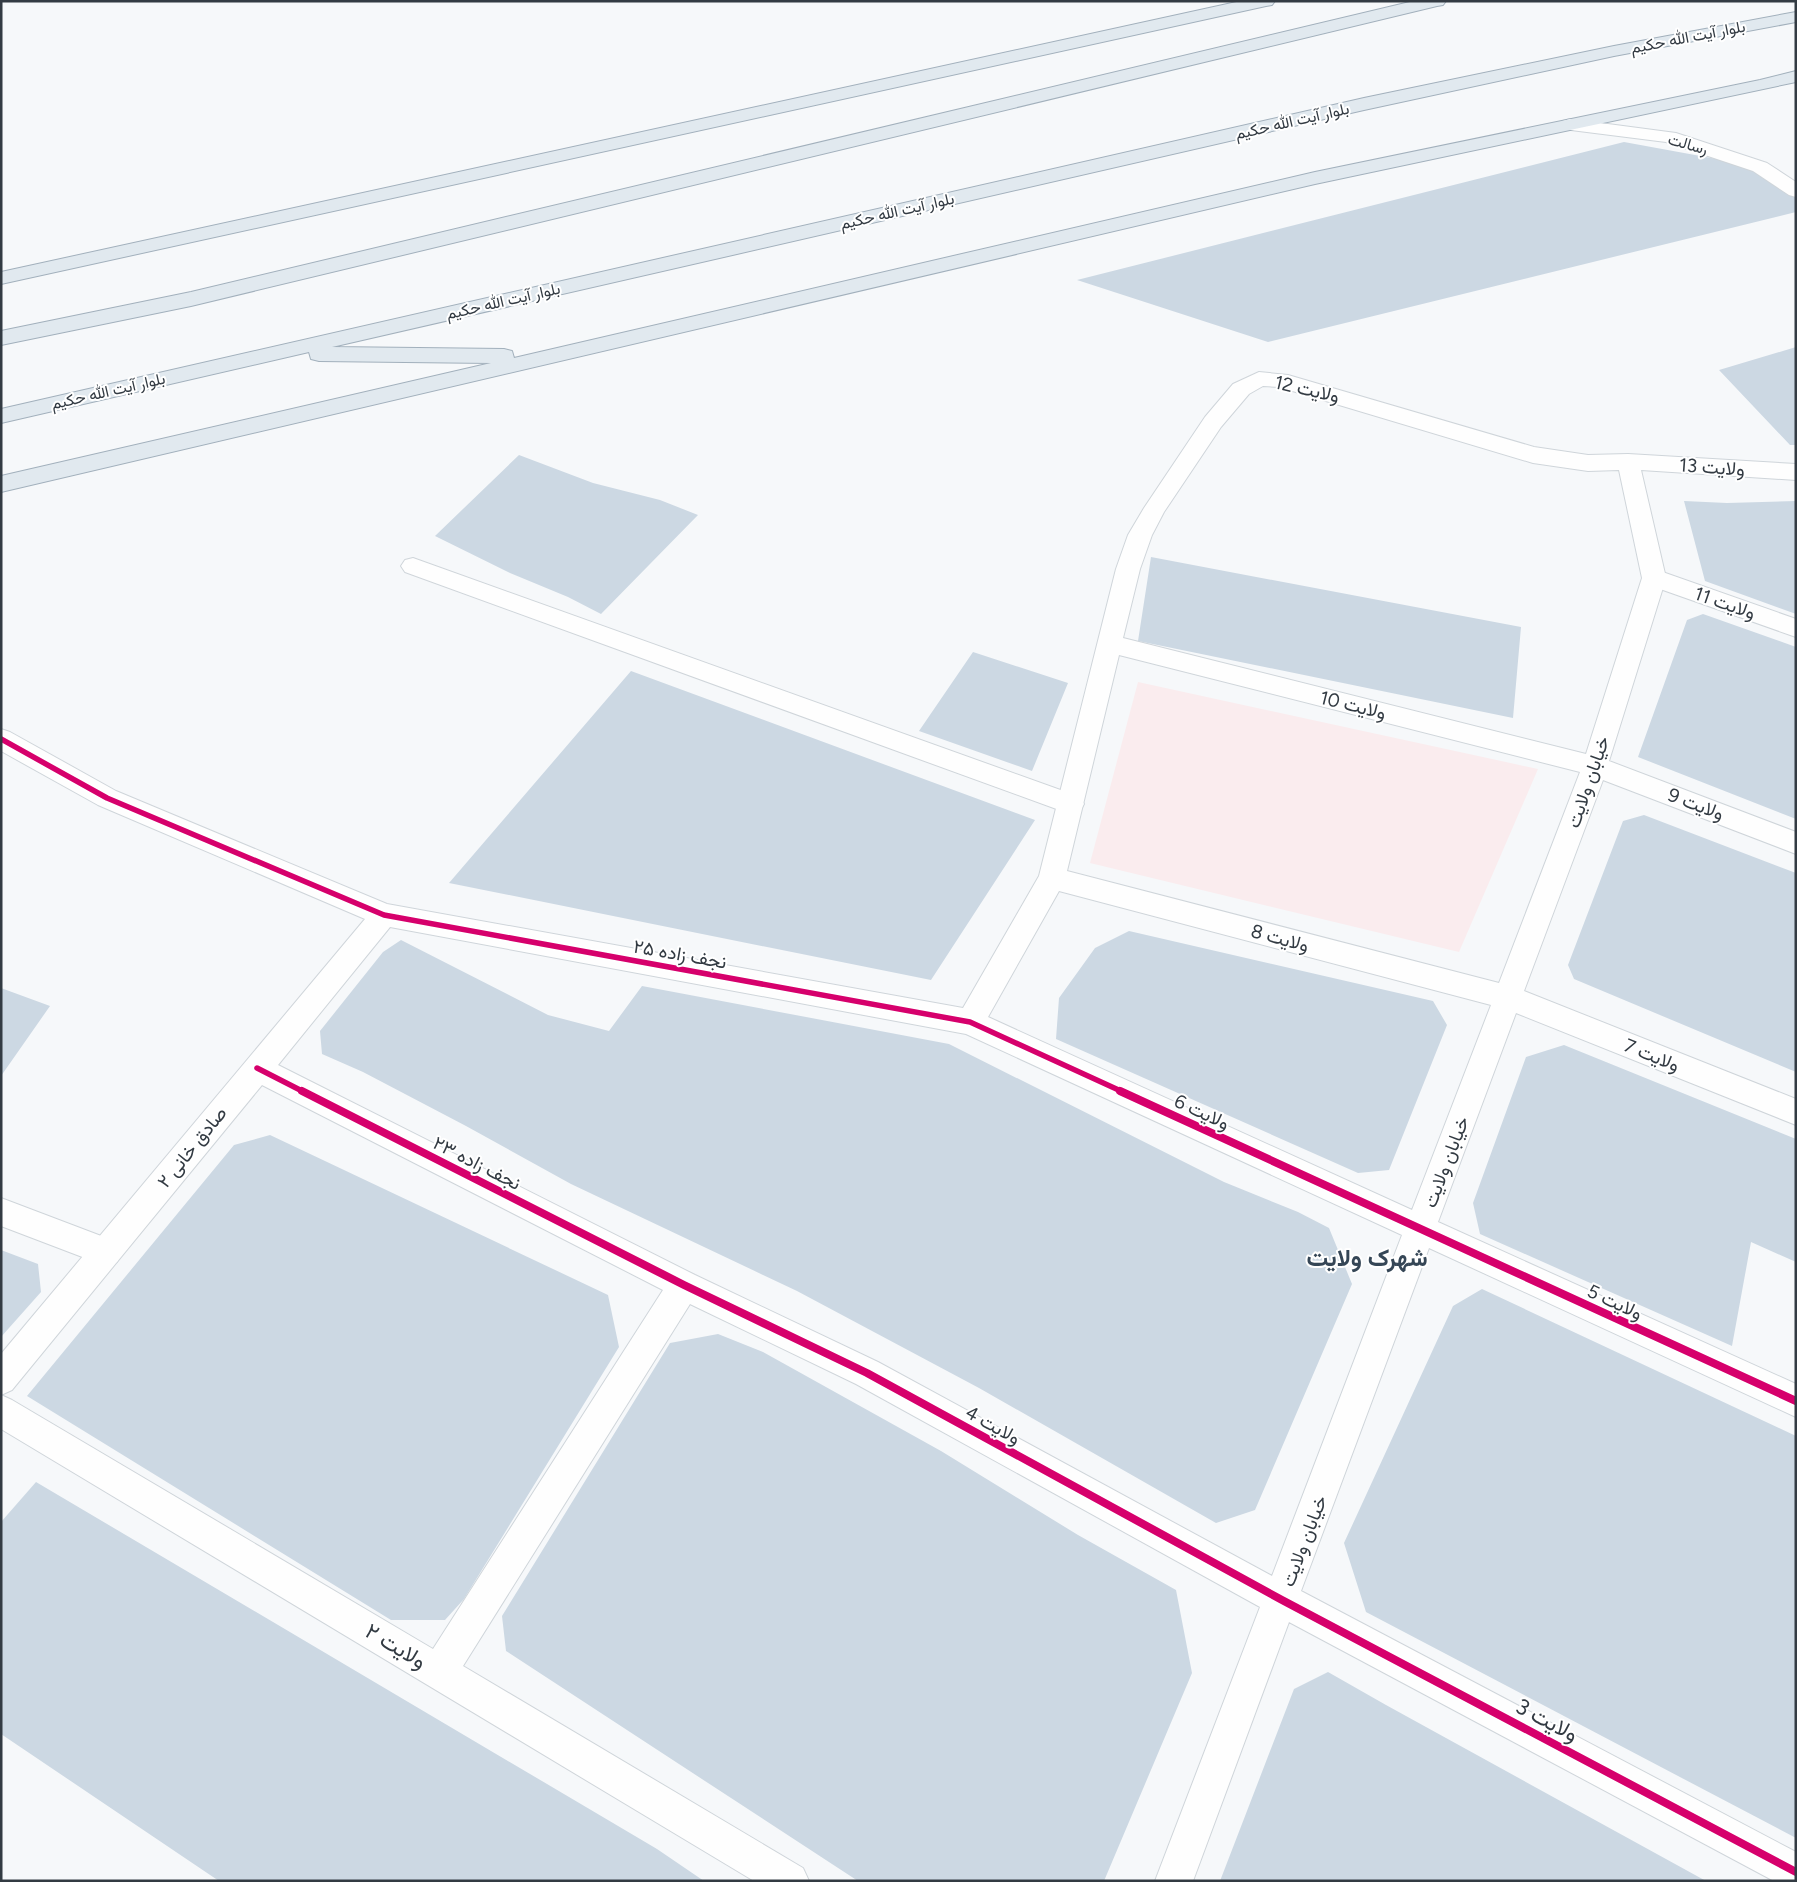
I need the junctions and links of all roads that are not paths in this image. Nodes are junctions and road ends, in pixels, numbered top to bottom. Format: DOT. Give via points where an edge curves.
graph roads {
  1 [pos="1266,1"];
  2 [pos="1438,1"];
  3 [pos="1796,17"];
  4 [pos="1796,76"];
  5 [pos="1570,125"];
  6 [pos="1796,191"];
  7 [pos="1,278"];
  8 [pos="1,338"];
  9 [pos="275,353"];
  10 [pos="547,357"];
  11 [pos="1,416"];
  12 [pos="1628,462"];
  13 [pos="1796,472"];
  14 [pos="1,484"];
  15 [pos="414,566"];
  16 [pos="1654,578"];
  17 [pos="1796,628"];
  18 [pos="1110,644"];
  19 [pos="1,739"];
  20 [pos="1595,766"];
  21 [pos="1071,804"];
  22 [pos="1796,843"];
  23 [pos="1052,878"];
  24 [pos="384,915"];
  25 [pos="1508,997"];
  26 [pos="970,1022"];
  27 [pos="257,1068"];
  28 [pos="1796,1112"];
  29 [pos="1,1212"];
  30 [pos="1421,1230"];
  31 [pos="106,1252"];
  32 [pos="684,1285"];
  33 [pos="1,1379"];
  34 [pos="1796,1401"];
  35 [pos="1,1411"];
  36 [pos="1282,1600"];
  37 [pos="439,1672"];
  38 [pos="1796,1872"];
  39 [pos="790,1881"];
  40 [pos="1174,1881"];
  1 -- 7 [label="main road"];
  2 -- 8 [label="main road" via="210,294"];
  3 -- 9 [label="main road, بلوار آیت الله حکیم" via="1614,51 1364,104"];
  4 -- 5 [label="main road"];
  5 -- 6 [label="street, رسالت" via="1669,137 1760,167"];
  5 -- 10 [label="main road" via="1315,178"];
  9 -- 10 [label="main road"];
  9 -- 11 [label="main road, بلوار آیت الله حکیم"];
  10 -- 14 [label="main road"];
  12 -- 13 [label="street, ولایت 13"];
  12 -- 16 [label="street"];
  12 -- 18 [label="street, ولایت 12" via="1588,463 1533,455 1280,380 1259,379 1241,389 1213,422 1155,508 1140,535 1128,569"];
  15 -- 21 [label="street"];
  16 -- 17 [label="street, ولایت 11"];
  16 -- 20 [label="street, خیابان ولایت"];
  18 -- 20 [label="street, ولایت 10"];
  18 -- 21 [label="street, ولایت 12"];
  19 -- 24 [label="street, نجف زاده ۲۵" via="107,798"];
  20 -- 22 [label="street, ولایت 9"];
  20 -- 25 [label="street, خیابان ولایت"];
  21 -- 23 [label="street, ولایت 12"];
  23 -- 25 [label="street, ولایت 8"];
  23 -- 26 [label="street, ولایت 12"];
  24 -- 26 [label="street, نجف زاده ۲۵"];
  24 -- 27 [label="street, صادق خانی ۲"];
  25 -- 28 [label="street, ولایت 7"];
  25 -- 30 [label="street, خیابان ولایت"];
  26 -- 30 [label="street, ولایت 6"];
  27 -- 31 [label="street, صادق خانی ۲"];
  27 -- 32 [label="street, نجف زاده ۲۳"];
  29 -- 31 [label="street"];
  30 -- 34 [label="street, ولایت 5"];
  30 -- 36 [label="street, خیابان ولایت"];
  31 -- 33 [label="street, صادق خانی ۲"];
  32 -- 36 [label="street, ولایت 4" via="867,1373"];
  32 -- 37 [label="street"];
  35 -- 37 [label="street, ولایت ۲"];
  36 -- 38 [label="street, ولایت 3"];
  36 -- 40 [label="street, خیابان ولایت"];
  37 -- 39 [label="street, ولایت ۲"];
}
